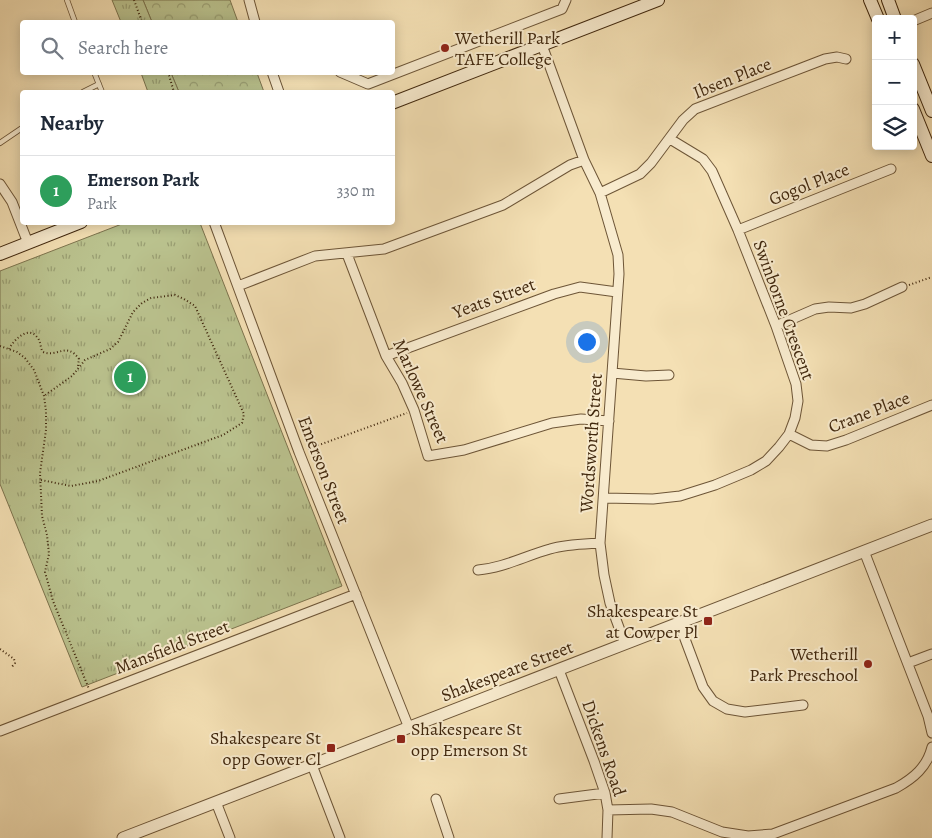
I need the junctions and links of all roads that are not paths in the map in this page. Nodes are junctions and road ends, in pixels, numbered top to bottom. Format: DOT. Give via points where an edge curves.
graph roads {
  1 [pos="67,0"];
  2 [pos="249,0"];
  3 [pos="566,0"];
  4 [pos="870,0"];
  5 [pos="888,0"];
  6 [pos="652,1"];
  7 [pos="932,14"];
  8 [pos="876,15"];
  9 [pos="894,15"];
  10 [pos="74,20"];
  11 [pos="254,20"];
  12 [pos="917,20"];
  13 [pos="542,45"];
  14 [pos="846,59"];
  15 [pos="395,74"];
  16 [pos="917,74"];
  17 [pos="95,75"];
  18 [pos="273,75"];
  19 [pos="347,75"];
  20 [pos="391,75"];
  21 [pos="99,84"];
  22 [pos="87,90"];
  23 [pos="101,90"];
  24 [pos="278,90"];
  25 [pos="395,102"];
  26 [pos="932,111"];
  27 [pos="917,119"];
  28 [pos="20,129"];
  29 [pos="670,139"];
  30 [pos="0,143"];
  31 [pos="932,156"];
  32 [pos="584,160"];
  33 [pos="891,169"];
  34 [pos="0,184"];
  35 [pos="600,192"];
  36 [pos="20,222"];
  37 [pos="21,225"];
  38 [pos="73,225"];
  39 [pos="215,225"];
  40 [pos="738,230"];
  41 [pos="28,243"];
  42 [pos="0,254"];
  43 [pos="347,254"];
  44 [pos="238,286"];
  45 [pos="902,287"];
  46 [pos="617,292"];
  47 [pos="776,326"];
  48 [pos="386,356"];
  49 [pos="612,373"];
  50 [pos="669,375"];
  51 [pos="932,405"];
  52 [pos="609,421"];
  53 [pos="789,434"];
  54 [pos="604,498"];
  55 [pos="932,525"];
  56 [pos="600,543"];
  57 [pos="864,551"];
  58 [pos="478,570"];
  59 [pos="356,594"];
  60 [pos="679,623"];
  61 [pos="625,644"];
  62 [pos="932,654"];
  63 [pos="908,663"];
  64 [pos="559,670"];
  65 [pos="803,705"];
  66 [pos="409,728"];
  67 [pos="0,731"];
  68 [pos="932,733"];
  69 [pos="932,747"];
  70 [pos="931,757"];
  71 [pos="312,765"];
  72 [pos="605,793"];
  73 [pos="436,799"];
  74 [pos="559,799"];
  75 [pos="216,802"];
  76 [pos="608,810"];
  77 [pos="123,838"];
  78 [pos="230,838"];
  79 [pos="340,838"];
  80 [pos="449,838"];
  81 [pos="607,838"];
  1 -- 10 [label="lane"];
  2 -- 11 [label="street"];
  3 -- 15 [label="street" via="562,9"];
  4 -- 8 [label="main road"];
  5 -- 9 [label="main road"];
  6 -- 13 [label="main road"];
  7 -- 12 [label="street"];
  13 -- 25 [label="main road"];
  13 -- 32 [label="street, Wordsworth Street"];
  14 -- 29 [label="street, Ibsen Place" via="825,58 695,109"];
  16 -- 26 [label="main road"];
  17 -- 21 [label="lane"];
  18 -- 24 [label="street"];
  19 -- 20 [label="street" via="368,84"];
  21 -- 22 [label="lane"];
  21 -- 23 [label="lane"];
  27 -- 31 [label="main road"];
  28 -- 30 [label="lane"];
  29 -- 35 [label="street, Ibsen Place" via="640,174"];
  29 -- 40 [label="street, Swinborne Crescent" via="703,159 712,171"];
  32 -- 35 [label="street, Wordsworth Street"];
  32 -- 43 [label="street" via="502,205 384,249"];
  33 -- 40 [label="street, Gogol Place"];
  34 -- 36 [label="street"];
  35 -- 46 [label="street, Wordsworth Street" via="618,255"];
  37 -- 41 [label="street"];
  38 -- 41 [label="main road"];
  39 -- 44 [label="street, Emerson Street"];
  40 -- 47 [label="street, Swinborne Crescent"];
  41 -- 42 [label="main road"];
  43 -- 44 [label="street" via="315,256"];
  43 -- 48 [label="street, Marlowe Street"];
  44 -- 59 [label="street, Emerson Street"];
  45 -- 47 [label="street" via="864,304 851,308 815,309"];
  46 -- 48 [label="street, Yeats Street" via="580,287 554,294"];
  46 -- 49 [label="street, Wordsworth Street"];
  47 -- 53 [label="street, Swinborne Crescent" via="796,384 798,401"];
  48 -- 52 [label="street, Marlowe Street" via="414,410 428,456 464,450 552,423 581,419"];
  49 -- 50 [label="street"];
  49 -- 52 [label="street, Wordsworth Street"];
  51 -- 53 [label="street, Crane Place" via="827,446 811,445"];
  52 -- 54 [label="street, Wordsworth Street"];
  53 -- 54 [label="street, Swinborne Crescent" via="766,461 715,485 680,496"];
  54 -- 56 [label="street, Wordsworth Street"];
  55 -- 57 [label="street, Shakespeare Street"];
  56 -- 58 [label="street" via="568,544 493,569"];
  56 -- 61 [label="street, Wordsworth Street" via="610,603"];
  57 -- 60 [label="street, Shakespeare Street"];
  57 -- 63 [label="street"];
  59 -- 66 [label="street, Emerson Street"];
  59 -- 67 [label="street, Mansfield Street"];
  60 -- 61 [label="street, Shakespeare Street"];
  60 -- 65 [label="street" via="703,686 713,701 727,709 745,712"];
  61 -- 64 [label="street, Shakespeare Street"];
  62 -- 63 [label="street"];
  63 -- 68 [label="street"];
  64 -- 66 [label="street, Shakespeare Street"];
  64 -- 72 [label="street, Dickens Road"];
  66 -- 71 [label="street, Shakespeare Street"];
  69 -- 70 [label="street"];
  70 -- 76 [label="street" via="910,780 896,788 773,834 748,836 722,832 672,812"];
  71 -- 75 [label="street, Shakespeare Street"];
  71 -- 79 [label="street"];
  72 -- 74 [label="street"];
  72 -- 76 [label="street, Dickens Road"];
  73 -- 80 [label="street"];
  75 -- 77 [label="street, Shakespeare Street"];
  75 -- 78 [label="street"];
  76 -- 81 [label="street, Dickens Road"];
}
